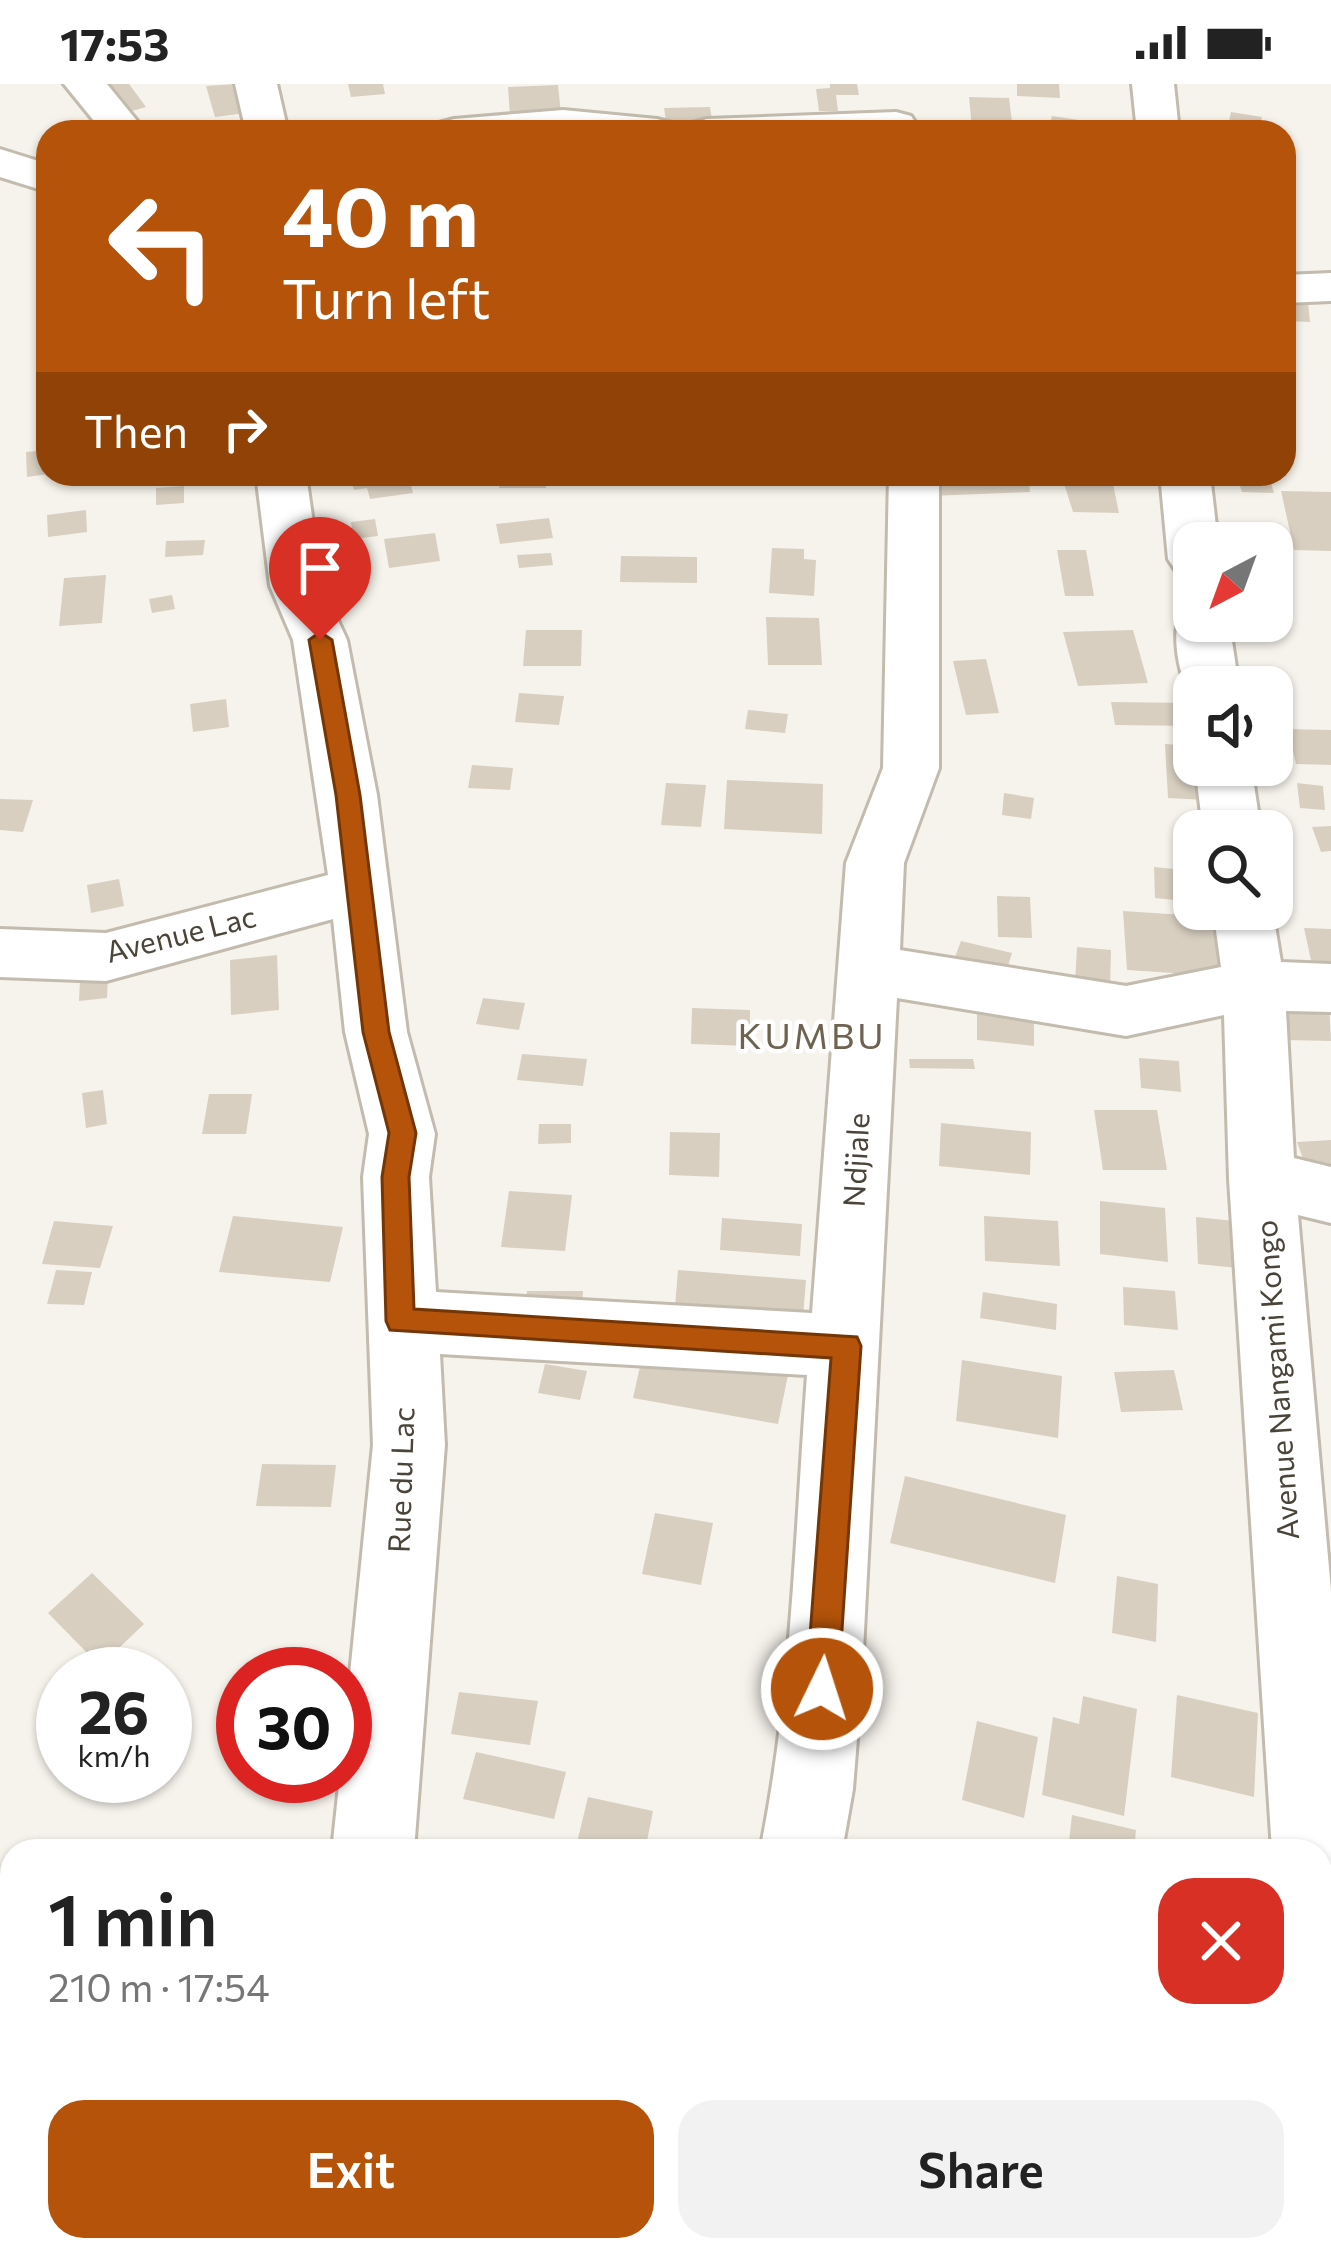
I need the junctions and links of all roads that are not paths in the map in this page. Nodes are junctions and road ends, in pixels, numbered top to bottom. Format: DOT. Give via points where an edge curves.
graph roads {
  1 [pos="85,84"];
  2 [pos="256,84"];
  3 [pos="1153,84"];
  4 [pos="897,114"];
  5 [pos="115,120"];
  6 [pos="264,120"];
  7 [pos="834,120"];
  8 [pos="1157,120"];
  9 [pos="0,162"];
  10 [pos="36,175"];
  11 [pos="1331,287"];
  12 [pos="1296,288"];
  13 [pos="282,486"];
  14 [pos="914,486"];
  15 [pos="1186,486"];
  16 [pos="1190,522"];
  17 [pos="358,890"];
  18 [pos="1246,930"];
  19 [pos="0,953"];
  20 [pos="868,969"];
  21 [pos="1254,986"];
  22 [pos="1331,988"];
  23 [pos="1262,1179"];
  24 [pos="1331,1195"];
  25 [pos="400,1321"];
  26 [pos="846,1346"];
  27 [pos="374,1839"];
  28 [pos="803,1839"];
  29 [pos="1312,1839"];
  1 -- 5 [label="street"];
  2 -- 6 [label="street"];
  3 -- 8 [label="street"];
  4 -- 7 [label="street"];
  9 -- 10 [label="street"];
  11 -- 12 [label="street"];
  13 -- 17 [label="street, Rue du Lac" via="296,586 320,640"];
  14 -- 20 [label="street, Ndjiale" via="911,768 875,863"];
  15 -- 16 [label="street"];
  17 -- 19 [label="street, Avenue Lac" via="106,957"];
  17 -- 25 [label="street, Rue du Lac" via="376,1032 403,1133 396,1177"];
  18 -- 21 [label="street, Avenue Nangami Kongo"];
  20 -- 21 [label="street" via="1126,1011"];
  20 -- 26 [label="street, Ndjiale"];
  21 -- 22 [label="street"];
  21 -- 23 [label="street, Avenue Nangami Kongo"];
  23 -- 24 [label="street"];
  23 -- 29 [label="street, Avenue Nangami Kongo"];
  25 -- 26 [label="street"];
  25 -- 27 [label="street, Rue du Lac" via="410,1445"];
  26 -- 28 [label="street, Ndjiale"];
}
